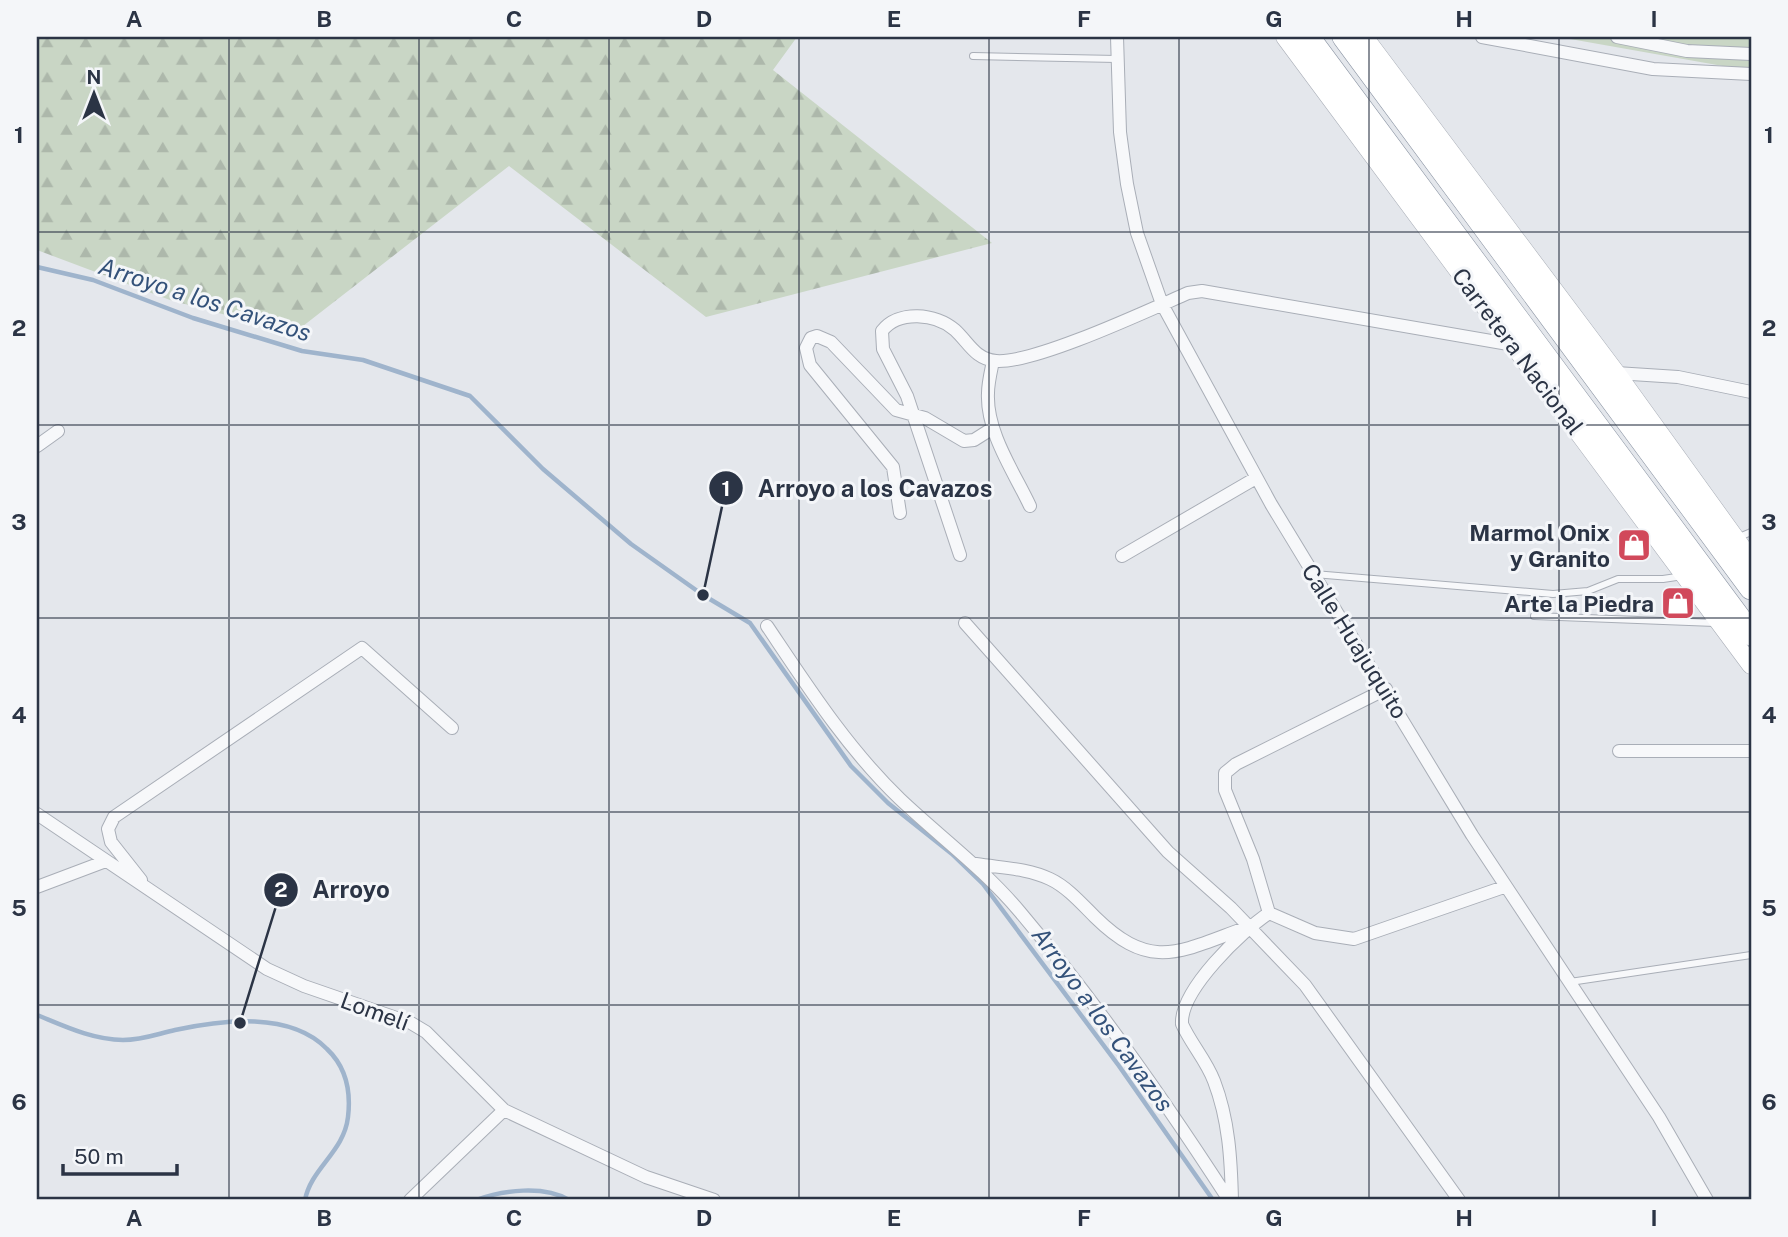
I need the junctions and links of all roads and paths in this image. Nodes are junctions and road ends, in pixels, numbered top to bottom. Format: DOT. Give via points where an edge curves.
graph roads {
  1 [pos="1117,37"];
  2 [pos="1285,37"];
  3 [pos="1308,37"];
  4 [pos="1344,37"];
  5 [pos="1364,37"];
  6 [pos="1482,37"];
  7 [pos="1617,37"];
  8 [pos="1751,54"];
  9 [pos="973,56"];
  10 [pos="1117,60"];
  11 [pos="1751,74"];
  12 [pos="1162,304"];
  13 [pos="1514,345"];
  14 [pos="993,361"];
  15 [pos="1616,373"];
  16 [pos="1751,392"];
  17 [pos="913,416"];
  18 [pos="993,428"];
  19 [pos="58,431"];
  20 [pos="37,446"];
  21 [pos="1256,478"];
  22 [pos="1030,506"];
  23 [pos="900,513"];
  24 [pos="1743,535"];
  25 [pos="960,555"];
  26 [pos="1122,556"];
  27 [pos="1751,560"];
  28 [pos="1314,574"];
  29 [pos="1685,575"];
  30 [pos="1751,588"];
  31 [pos="1534,616"];
  32 [pos="965,623"];
  33 [pos="1720,624"];
  34 [pos="767,626"];
  35 [pos="1751,634"];
  36 [pos="1751,665"];
  37 [pos="1386,689"];
  38 [pos="452,728"];
  39 [pos="1619,751"];
  40 [pos="1751,751"];
  41 [pos="37,814"];
  42 [pos="106,861"];
  43 [pos="976,864"];
  44 [pos="37,887"];
  45 [pos="147,887"];
  46 [pos="1504,887"];
  47 [pos="1269,913"];
  48 [pos="1249,926"];
  49 [pos="1751,955"];
  50 [pos="1570,982"];
  51 [pos="504,1110"];
  52 [pos="410,1200"];
  53 [pos="714,1200"];
  54 [pos="1231,1200"];
  55 [pos="1459,1200"];
  56 [pos="1707,1200"];
  1 -- 10 [label="street, Calle Huajuquito"];
  2 -- 13 [label="main road, Carretera Nacional"];
  3 -- 35 [label="highway, Carretera Nacional"];
  4 -- 30 [label="highway, Carretera Nacional"];
  5 -- 15 [label="main road"];
  6 -- 11 [label="street" via="1653,69"];
  7 -- 8 [label="street" via="1688,51"];
  9 -- 10 [label="lane"];
  10 -- 12 [label="street, Calle Huajuquito" via="1120,132 1137,233"];
  12 -- 13 [label="street" via="1202,291"];
  12 -- 14 [label="street" via="1038,353"];
  12 -- 21 [label="street, Calle Huajuquito"];
  13 -- 29 [label="main road, Carretera Nacional"];
  14 -- 17 [label="street" via="982,358 943,322 912,316 886,325 883,349"];
  14 -- 18 [label="street" via="988,393"];
  15 -- 16 [label="street" via="1678,377"];
  15 -- 24 [label="main road"];
  17 -- 18 [label="street" via="964,441"];
  17 -- 23 [label="street" via="888,405 831,342 817,336 807,342 810,365 894,467"];
  17 -- 25 [label="street"];
  18 -- 22 [label="street"];
  19 -- 20 [label="street"];
  21 -- 26 [label="street"];
  21 -- 28 [label="street, Calle Huajuquito"];
  24 -- 27 [label="main road"];
  28 -- 29 [label="lane" via="1553,594 1588,591 1618,579"];
  28 -- 37 [label="street, Calle Huajuquito"];
  29 -- 33 [label="main road, Carretera Nacional"];
  31 -- 33 [label="lane"];
  32 -- 48 [label="street" via="1168,852"];
  33 -- 36 [label="main road, Carretera Nacional"];
  34 -- 43 [label="street" via="828,719 860,757 899,798"];
  37 -- 46 [label="street, Calle Huajuquito"];
  37 -- 47 [label="street" via="1225,773 1225,790"];
  38 -- 45 [label="street" via="362,648 114,817 108,829 111,842"];
  39 -- 40 [label="street"];
  41 -- 42 [label="street, Lomelí"];
  42 -- 44 [label="street"];
  42 -- 45 [label="street, Lomelí"];
  43 -- 48 [label="street" via="1051,879 1116,937 1146,951 1183,950"];
  43 -- 54 [label="street" via="1020,912 1136,1063"];
  45 -- 51 [label="street, Lomelí" via="267,970 426,1032"];
  46 -- 47 [label="street" via="1354,939 1315,933"];
  46 -- 50 [label="street, Calle Huajuquito"];
  47 -- 48 [label="street"];
  48 -- 54 [label="street" via="1198,985 1181,1013 1182,1024 1214,1081 1224,1117"];
  48 -- 55 [label="street" via="1305,985"];
  49 -- 50 [label="lane"];
  50 -- 56 [label="street, Calle Huajuquito" via="1659,1117"];
  51 -- 52 [label="street"];
  51 -- 53 [label="street, Lomelí" via="646,1177"];
}
